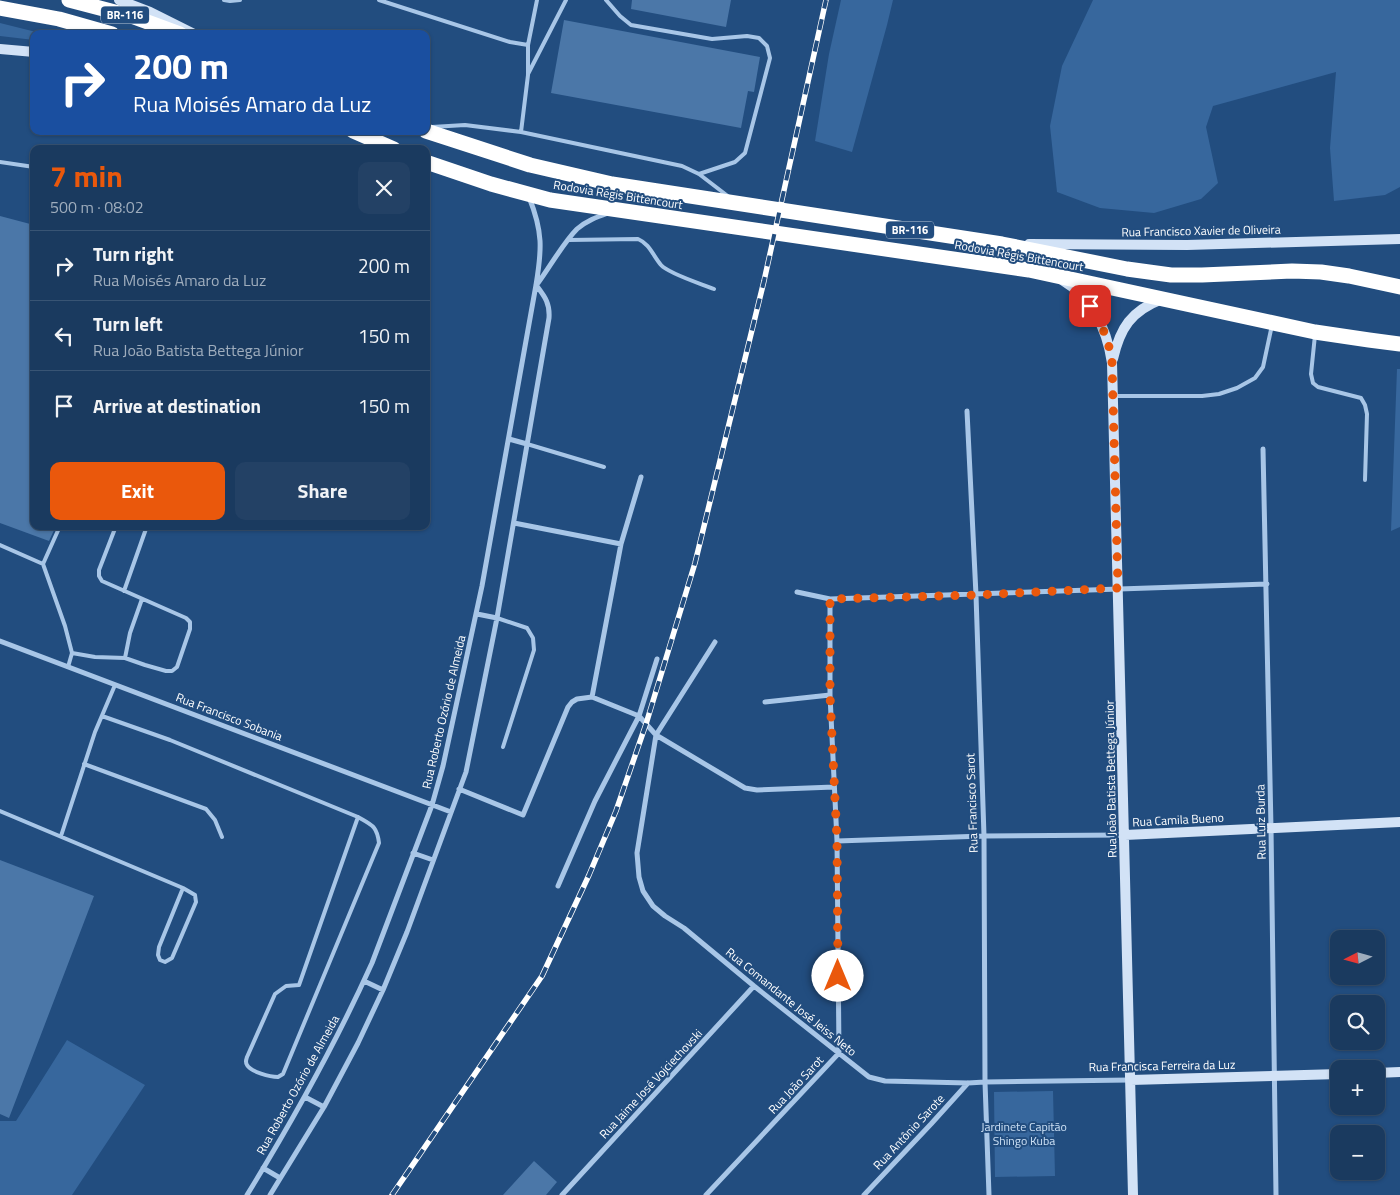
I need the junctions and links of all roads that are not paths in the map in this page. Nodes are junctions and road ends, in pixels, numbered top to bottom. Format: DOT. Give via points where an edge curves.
graph roads {
  1 [pos="69,0"];
  2 [pos="119,0"];
  3 [pos="224,0"];
  4 [pos="240,0"];
  5 [pos="379,0"];
  6 [pos="537,0"];
  7 [pos="566,0"];
  8 [pos="606,0"];
  9 [pos="0,8"];
  10 [pos="98,30"];
  11 [pos="169,30"];
  12 [pos="186,30"];
  13 [pos="528,45"];
  14 [pos="0,49"];
  15 [pos="30,52"];
  16 [pos="528,75"];
  17 [pos="430,127"];
  18 [pos="430,132"];
  19 [pos="521,132"];
  20 [pos="362,135"];
  21 [pos="385,145"];
  22 [pos="0,162"];
  23 [pos="430,163"];
  24 [pos="30,166"];
  25 [pos="699,174"];
  26 [pos="527,194"];
  27 [pos="738,204"];
  28 [pos="614,210"];
  29 [pos="1400,239"];
  30 [pos="569,240"];
  31 [pos="1002,244"];
  32 [pos="1052,274"];
  33 [pos="536,285"];
  34 [pos="1400,287"];
  35 [pos="714,289"];
  36 [pos="1162,299"];
  37 [pos="1272,323"];
  38 [pos="1315,332"];
  39 [pos="1400,344"];
  40 [pos="1112,362"];
  41 [pos="1113,396"];
  42 [pos="966,411"];
  43 [pos="509,440"];
  44 [pos="527,444"];
  45 [pos="1263,449"];
  46 [pos="604,467"];
  47 [pos="641,477"];
  48 [pos="1365,480"];
  49 [pos="514,523"];
  50 [pos="58,530"];
  51 [pos="114,530"];
  52 [pos="146,530"];
  53 [pos="621,544"];
  54 [pos="0,545"];
  55 [pos="43,564"];
  56 [pos="1267,584"];
  57 [pos="1118,588"];
  58 [pos="124,591"];
  59 [pos="797,592"];
  60 [pos="976,595"];
  61 [pos="142,599"];
  62 [pos="830,599"];
  63 [pos="477,614"];
  64 [pos="497,618"];
  65 [pos="0,641"];
  66 [pos="715,642"];
  67 [pos="72,653"];
  68 [pos="126,658"];
  69 [pos="657,659"];
  70 [pos="68,667"];
  71 [pos="115,684"];
  72 [pos="830,695"];
  73 [pos="592,697"];
  74 [pos="765,702"];
  75 [pos="102,716"];
  76 [pos="638,716"];
  77 [pos="656,735"];
  78 [pos="503,747"];
  79 [pos="84,764"];
  80 [pos="834,787"];
  81 [pos="460,789"];
  82 [pos="432,805"];
  83 [pos="0,812"];
  84 [pos="451,812"];
  85 [pos="358,817"];
  86 [pos="1400,822"];
  87 [pos="1271,828"];
  88 [pos="1125,835"];
  89 [pos="62,836"];
  90 [pos="984,836"];
  91 [pos="222,837"];
  92 [pos="837,840"];
  93 [pos="414,853"];
  94 [pos="433,860"];
  95 [pos="558,886"];
  96 [pos="183,888"];
  97 [pos="364,981"];
  98 [pos="754,986"];
  99 [pos="383,990"];
  100 [pos="839,1054"];
  101 [pos="1400,1072"];
  102 [pos="1385,1073"];
  103 [pos="1330,1074"];
  104 [pos="1274,1077"];
  105 [pos="1131,1080"];
  106 [pos="985,1082"];
  107 [pos="968,1083"];
  108 [pos="304,1097"];
  109 [pos="324,1107"];
  110 [pos="263,1168"];
  111 [pos="280,1178"];
  112 [pos="246,1195"];
  113 [pos="270,1195"];
  114 [pos="562,1195"];
  115 [pos="706,1195"];
  116 [pos="864,1195"];
  117 [pos="988,1195"];
  118 [pos="1133,1195"];
  119 [pos="1276,1195"];
  1 -- 11 [label="highway, BR-116"];
  2 -- 12 [label="main road, BR-116"];
  3 -- 4 [label="lane"];
  5 -- 13 [label="lane"];
  6 -- 13 [label="lane"];
  7 -- 16 [label="lane"];
  8 -- 25 [label="lane" via="631,25 712,40 746,36 759,38 767,46 770,58 745,154 735,162"];
  9 -- 10 [label="highway, BR-116"];
  13 -- 16 [label="lane"];
  14 -- 15 [label="main road"];
  16 -- 19 [label="lane"];
  17 -- 19 [label="lane" via="464,125"];
  18 -- 27 [label="highway, Rodovia Régis Bittencourt / BR-116" via="571,175"];
  19 -- 25 [label="lane" via="682,166"];
  20 -- 21 [label="highway"];
  22 -- 24 [label="lane"];
  23 -- 26 [label="highway, Rodovia Régis Bittencourt / BR-116"];
  25 -- 27 [label="lane"];
  26 -- 28 [label="highway, Rodovia Régis Bittencourt / BR-116"];
  26 -- 33 [label="street, Rua Roberto Ozório de Almeida" via="540,234"];
  27 -- 31 [label="highway, Rodovia Régis Bittencourt / BR-116"];
  28 -- 30 [label="street, Rua Roberto Ozório de Almeida" via="588,222"];
  28 -- 32 [label="highway, Rodovia Régis Bittencourt / BR-116"];
  29 -- 31 [label="main road, Rua Francisco Xavier de Oliveira" via="1187,245"];
  30 -- 33 [label="street, Rua Roberto Ozório de Almeida"];
  30 -- 35 [label="lane" via="644,241 669,271"];
  31 -- 34 [label="highway, Rodovia Régis Bittencourt / BR-116" via="1128,269 1171,274 1321,272"];
  32 -- 36 [label="highway, Rodovia Régis Bittencourt / BR-116"];
  32 -- 40 [label="main road, Rua João Batista Bettega Júnior" via="1080,294 1099,319"];
  33 -- 43 [label="street, Rua Roberto Ozório de Almeida"];
  33 -- 44 [label="street" via="550,309"];
  36 -- 37 [label="highway, Rodovia Régis Bittencourt / BR-116"];
  36 -- 40 [label="main road, Rua João Batista Bettega Júnior" via="1140,310 1128,323"];
  37 -- 38 [label="highway, Rodovia Régis Bittencourt / BR-116"];
  37 -- 41 [label="lane" via="1263,366 1256,378 1237,388 1202,396"];
  38 -- 39 [label="highway, Rodovia Régis Bittencourt / BR-116"];
  38 -- 48 [label="lane" via="1313,383 1361,398 1365,405 1368,414"];
  40 -- 41 [label="main road, Rua João Batista Bettega Júnior"];
  41 -- 57 [label="main road, Rua João Batista Bettega Júnior"];
  42 -- 60 [label="street, Rua Francisco Sarot"];
  43 -- 44 [label="street"];
  43 -- 63 [label="street, Rua Roberto Ozório de Almeida"];
  44 -- 46 [label="lane"];
  44 -- 49 [label="street"];
  45 -- 56 [label="street, Rua Luiz Burda"];
  47 -- 53 [label="street"];
  49 -- 53 [label="street"];
  49 -- 64 [label="street"];
  50 -- 55 [label="lane"];
  51 -- 58 [label="lane" via="99,576 102,581"];
  52 -- 58 [label="lane"];
  53 -- 73 [label="street"];
  54 -- 55 [label="lane"];
  55 -- 67 [label="lane"];
  56 -- 57 [label="street"];
  56 -- 87 [label="street, Rua Luiz Burda"];
  57 -- 60 [label="street"];
  57 -- 88 [label="main road, Rua João Batista Bettega Júnior"];
  58 -- 61 [label="lane"];
  59 -- 62 [label="street"];
  60 -- 62 [label="street"];
  60 -- 90 [label="street, Rua Francisco Sarot"];
  61 -- 68 [label="lane" via="130,633"];
  61 -- 68 [label="lane" via="186,618 190,629 177,667 172,671"];
  62 -- 72 [label="street, Rua João Sarot"];
  63 -- 64 [label="street"];
  63 -- 82 [label="street, Rua Roberto Ozório de Almeida"];
  64 -- 78 [label="lane" via="527,628 533,638 534,650"];
  64 -- 81 [label="street" via="470,758"];
  65 -- 70 [label="street, Rua Francisco Sobania"];
  66 -- 77 [label="street"];
  67 -- 68 [label="lane" via="95,658"];
  67 -- 70 [label="lane"];
  69 -- 76 [label="street"];
  70 -- 71 [label="street, Rua Francisco Sobania"];
  71 -- 75 [label="lane"];
  71 -- 82 [label="street, Rua Francisco Sobania"];
  72 -- 74 [label="street"];
  72 -- 80 [label="street, Rua João Sarot"];
  73 -- 76 [label="street"];
  73 -- 81 [label="street" via="578,699 568,707 523,815"];
  75 -- 79 [label="lane"];
  75 -- 85 [label="lane" via="170,740"];
  76 -- 77 [label="street"];
  76 -- 95 [label="street"];
  77 -- 80 [label="street" via="745,788"];
  77 -- 98 [label="street, Rua Comandante José Jeiss Neto" via="637,853 644,891 653,906"];
  79 -- 89 [label="lane"];
  79 -- 91 [label="lane" via="206,809"];
  80 -- 92 [label="street, Rua João Sarot"];
  81 -- 84 [label="street"];
  82 -- 84 [label="street, Rua Francisco Sobania"];
  82 -- 93 [label="street, Rua Roberto Ozório de Almeida"];
  83 -- 89 [label="lane"];
  84 -- 94 [label="street"];
  85 -- 85 [label="lane" via="374,826 379,843 283,1074 278,1077 264,1074 248,1066 247,1056 275,994 286,986 299,985"];
  86 -- 87 [label="main road, Rua Camila Bueno"];
  87 -- 88 [label="main road, Rua Camila Bueno"];
  87 -- 104 [label="street, Rua Luiz Burda"];
  88 -- 90 [label="street, Rua Camila Bueno"];
  88 -- 105 [label="main road, Rua João Batista Bettega Júnior"];
  89 -- 96 [label="lane"];
  90 -- 92 [label="street, Rua Camila Bueno"];
  90 -- 106 [label="street, Rua Francisco Sarot"];
  92 -- 100 [label="street, Rua João Sarot"];
  93 -- 94 [label="street"];
  93 -- 97 [label="street, Rua Roberto Ozório de Almeida"];
  94 -- 99 [label="street"];
  96 -- 96 [label="lane" via="194,894 196,902 172,958 165,962 160,960 159,947"];
  97 -- 99 [label="street"];
  97 -- 108 [label="street, Rua Roberto Ozório de Almeida"];
  98 -- 100 [label="street, Rua Comandante José Jeiss Neto"];
  98 -- 114 [label="street, Rua Jaime José Vojciechovski"];
  99 -- 109 [label="street"];
  100 -- 107 [label="street, Rua Comandante José Jeiss Neto" via="869,1077 885,1081"];
  100 -- 115 [label="street, Rua João Sarot"];
  101 -- 102 [label="main road"];
  103 -- 104 [label="main road, Rua Francisca Ferreira da Luz"];
  104 -- 105 [label="main road, Rua Francisca Ferreira da Luz"];
  104 -- 119 [label="street, Rua Luiz Burda"];
  105 -- 106 [label="street, Rua Francisca Ferreira da Luz"];
  105 -- 118 [label="main road, Rua João Batista Bettega Júnior"];
  106 -- 107 [label="street, Rua Comandante José Jeiss Neto"];
  106 -- 117 [label="street, Rua Francisco Sarot"];
  107 -- 116 [label="street, Rua Antônio Sarote"];
  108 -- 109 [label="street"];
  108 -- 110 [label="street, Rua Roberto Ozório de Almeida"];
  109 -- 111 [label="street"];
  110 -- 111 [label="street"];
  110 -- 112 [label="street, Rua Roberto Ozório de Almeida"];
  111 -- 113 [label="street"];
}
